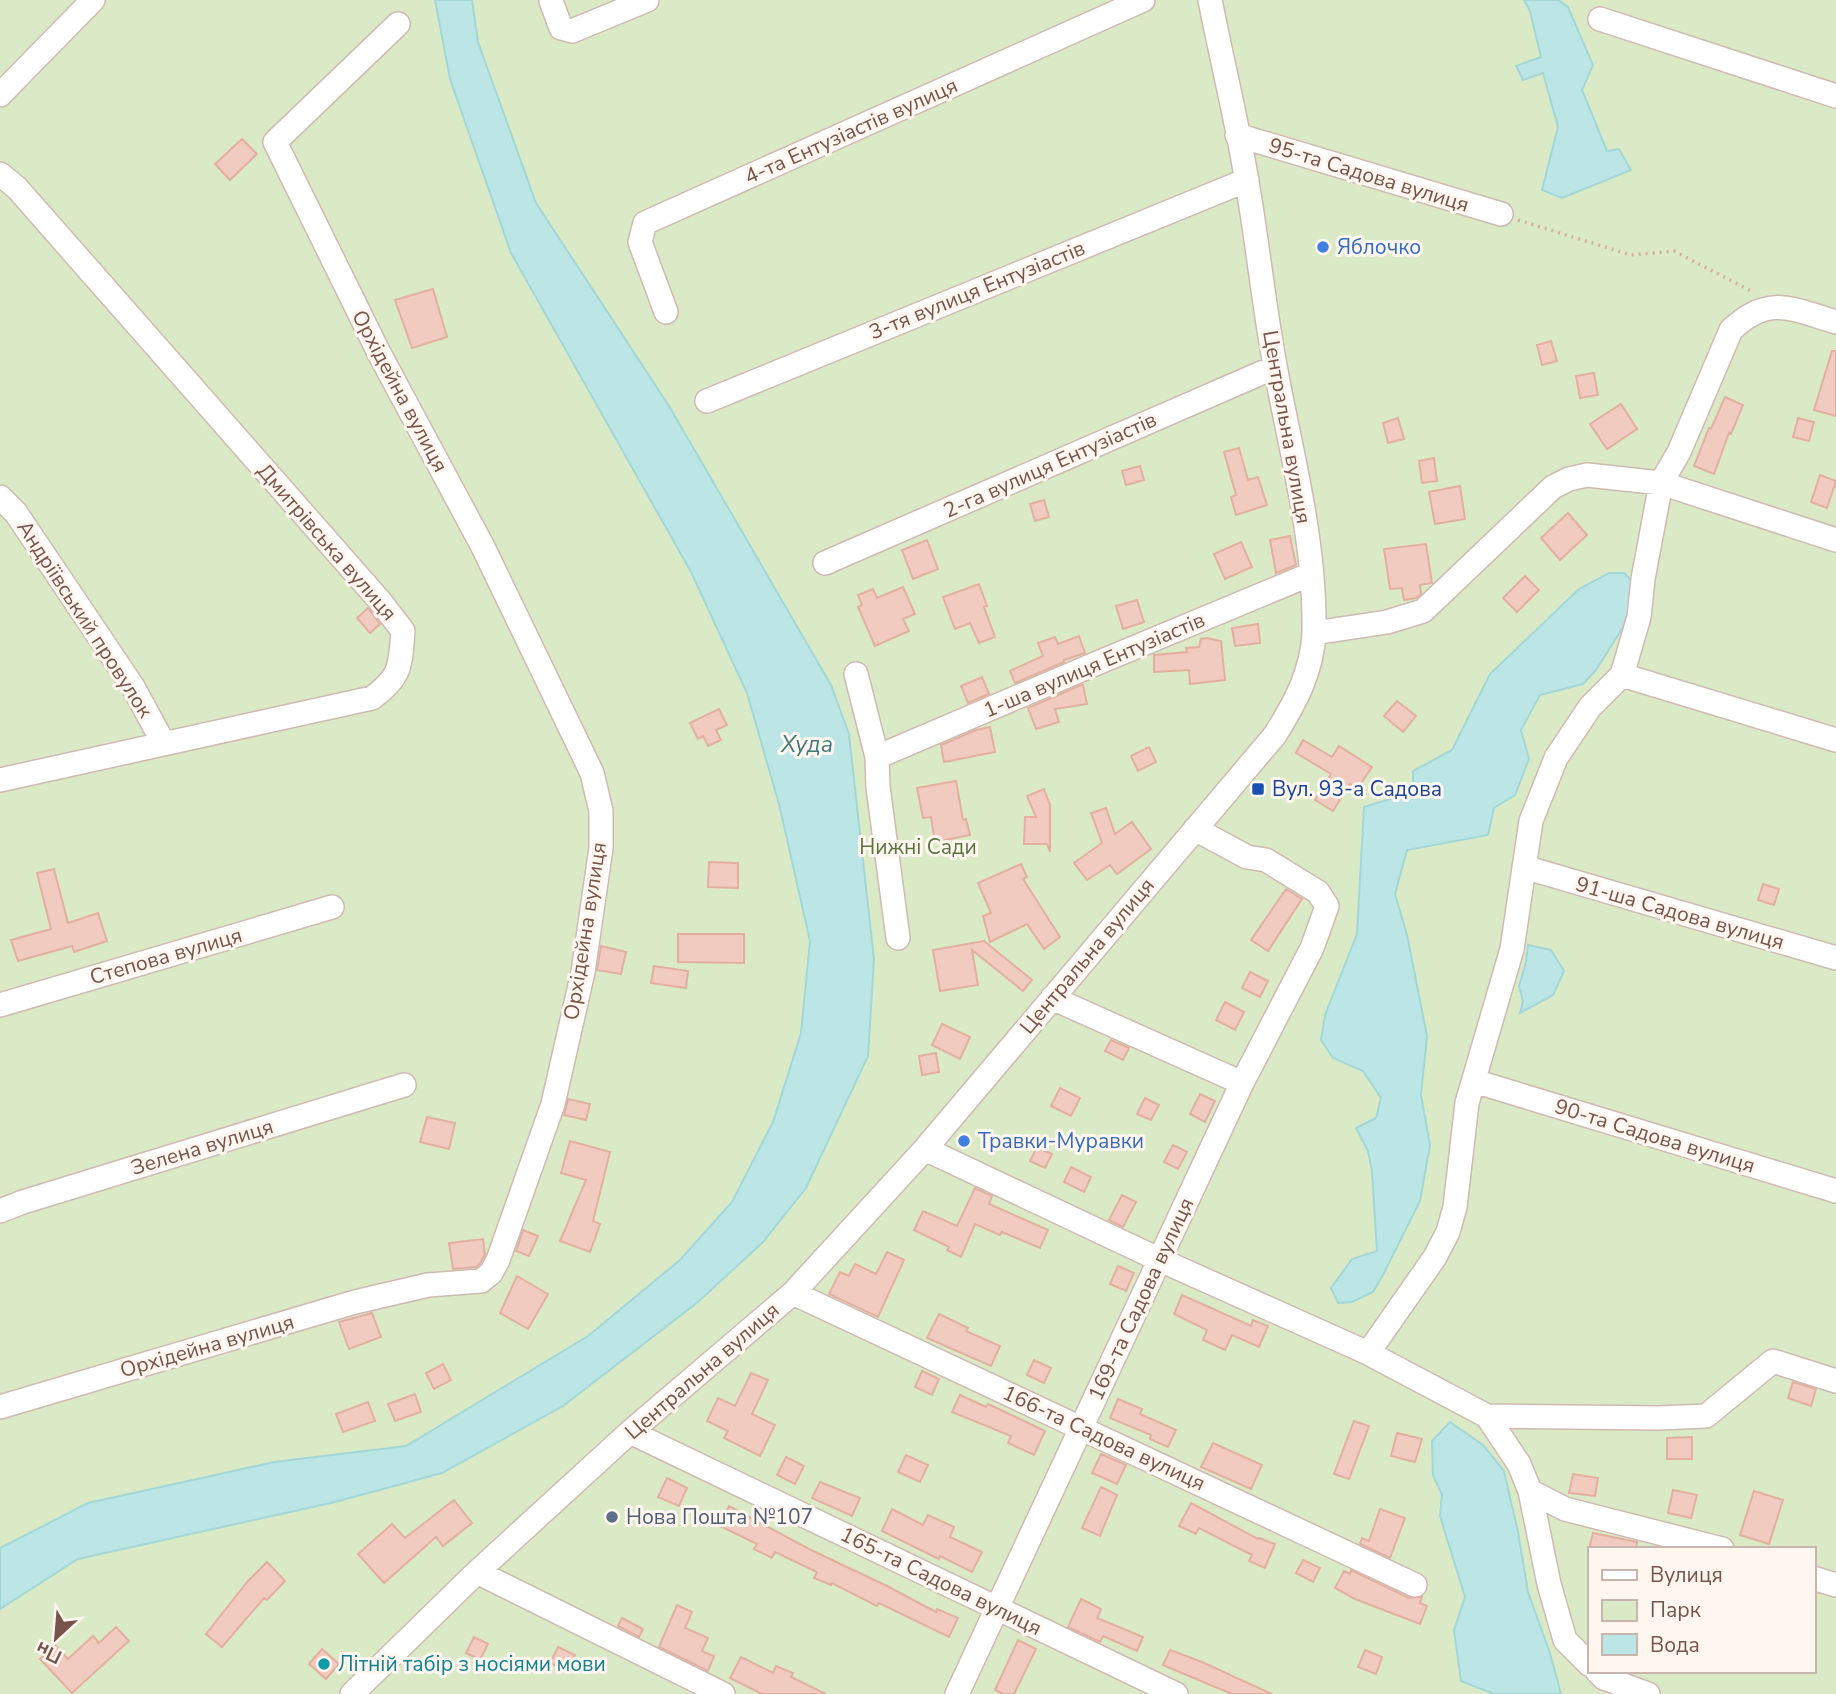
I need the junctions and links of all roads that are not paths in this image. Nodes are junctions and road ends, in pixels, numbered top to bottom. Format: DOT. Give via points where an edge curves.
graph roads {
  1 [pos="93,0"];
  2 [pos="647,0"];
  3 [pos="1143,0"];
  4 [pos="1210,0"];
  5 [pos="551,1"];
  6 [pos="1600,19"];
  7 [pos="398,24"];
  8 [pos="0,95"];
  9 [pos="1836,96"];
  10 [pos="1237,135"];
  11 [pos="0,174"];
  12 [pos="1247,180"];
  13 [pos="1501,214"];
  14 [pos="666,312"];
  15 [pos="1836,321"];
  16 [pos="1275,367"];
  17 [pos="707,401"];
  18 [pos="1661,483"];
  19 [pos="0,497"];
  20 [pos="1836,540"];
  21 [pos="825,563"];
  22 [pos="1311,574"];
  23 [pos="1314,633"];
  24 [pos="856,674"];
  25 [pos="1622,675"];
  26 [pos="1836,740"];
  27 [pos="164,744"];
  28 [pos="877,757"];
  29 [pos="0,780"];
  30 [pos="1195,829"];
  31 [pos="1524,867"];
  32 [pos="332,907"];
  33 [pos="898,937"];
  34 [pos="1836,958"];
  35 [pos="1052,998"];
  36 [pos="0,1005"];
  37 [pos="1474,1081"];
  38 [pos="1242,1083"];
  39 [pos="404,1084"];
  40 [pos="925,1149"];
  41 [pos="1836,1191"];
  42 [pos="0,1211"];
  43 [pos="1158,1259"];
  44 [pos="793,1293"];
  45 [pos="1368,1353"];
  46 [pos="1836,1381"];
  47 [pos="0,1407"];
  48 [pos="1487,1416"];
  49 [pos="1082,1427"];
  50 [pos="630,1432"];
  51 [pos="1530,1491"];
  52 [pos="1714,1547"];
  53 [pos="477,1572"];
  54 [pos="1815,1579"];
  55 [pos="1415,1584"];
  56 [pos="1836,1585"];
  57 [pos="997,1607"];
  58 [pos="1588,1663"];
  59 [pos="1599,1673"];
  60 [pos="352,1694"];
  61 [pos="723,1694"];
  62 [pos="957,1694"];
  63 [pos="1176,1694"];
  64 [pos="1648,1694"];
  1 -- 8 [label="street"];
  2 -- 5 [label="street" via="572,31 561,28"];
  3 -- 14 [label="street, 4-та Ентузіастів вулиця" via="645,223 640,242"];
  4 -- 10 [label="street, Центральна вулиця"];
  6 -- 9 [label="street"];
  7 -- 47 [label="street, Орхідейна вулиця" via="275,142 379,353 483,547 592,773 601,811 601,848 583,972 553,1104 498,1260 481,1281 428,1285 355,1303"];
  10 -- 12 [label="street, Центральна вулиця"];
  10 -- 13 [label="street, 95-та Садова вулиця"];
  11 -- 27 [label="street, Дмитрівська вулиця" via="403,631 400,669 372,698"];
  12 -- 16 [label="street, Центральна вулиця"];
  12 -- 17 [label="street, 3-тя вулиця Ентузіастів"];
  15 -- 18 [label="street" via="1781,306 1745,317 1731,330 1685,440"];
  16 -- 21 [label="street, 2-га вулиця Ентузіастів"];
  16 -- 22 [label="street, Центральна вулиця"];
  18 -- 20 [label="street"];
  18 -- 23 [label="street" via="1587,475 1569,479 1539,500 1423,611 1387,622"];
  18 -- 25 [label="street" via="1639,617"];
  19 -- 27 [label="street, Андріївський провулок" via="16,513 133,687"];
  22 -- 23 [label="street, Центральна вулиця"];
  22 -- 28 [label="street, 1-ша вулиця Ентузіастів"];
  23 -- 30 [label="street, Центральна вулиця" via="1304,683 1275,736"];
  24 -- 28 [label="street"];
  25 -- 26 [label="street"];
  25 -- 31 [label="street" via="1590,707 1556,758 1531,821"];
  27 -- 29 [label="street, Дмитрівська вулиця"];
  28 -- 33 [label="street"];
  30 -- 35 [label="street, Центральна вулиця"];
  30 -- 38 [label="street, 169-та Садова вулиця" via="1247,857 1266,860 1318,892 1327,906 1312,948"];
  31 -- 34 [label="street, 91-ша Садова вулиця"];
  31 -- 37 [label="street" via="1512,949"];
  32 -- 36 [label="street, Степова вулиця"];
  35 -- 38 [label="street"];
  35 -- 40 [label="street, Центральна вулиця"];
  37 -- 41 [label="street, 90-та Садова вулиця"];
  37 -- 45 [label="street" via="1448,1232"];
  38 -- 43 [label="street, 169-та Садова вулиця"];
  39 -- 42 [label="street, Зелена вулиця"];
  40 -- 43 [label="street"];
  40 -- 44 [label="street, Центральна вулиця"];
  43 -- 45 [label="street"];
  43 -- 49 [label="street, 169-та Садова вулиця"];
  44 -- 49 [label="street, 166-та Садова вулиця"];
  44 -- 50 [label="street, Центральна вулиця"];
  45 -- 48 [label="street"];
  46 -- 48 [label="street" via="1773,1361 1706,1416"];
  48 -- 51 [label="street" via="1519,1464"];
  49 -- 55 [label="street, 166-та Садова вулиця"];
  49 -- 57 [label="street, 169-та Садова вулиця"];
  50 -- 53 [label="street, Центральна вулиця"];
  50 -- 57 [label="street, 165-та Садова вулиця"];
  51 -- 52 [label="street" via="1565,1509"];
  51 -- 58 [label="street" via="1565,1640"];
  53 -- 60 [label="street, Центральна вулиця"];
  53 -- 61 [label="street"];
  54 -- 56 [label="street"];
  57 -- 62 [label="street, 169-та Садова вулиця"];
  57 -- 63 [label="street, 165-та Садова вулиця"];
  59 -- 64 [label="street"];
}
